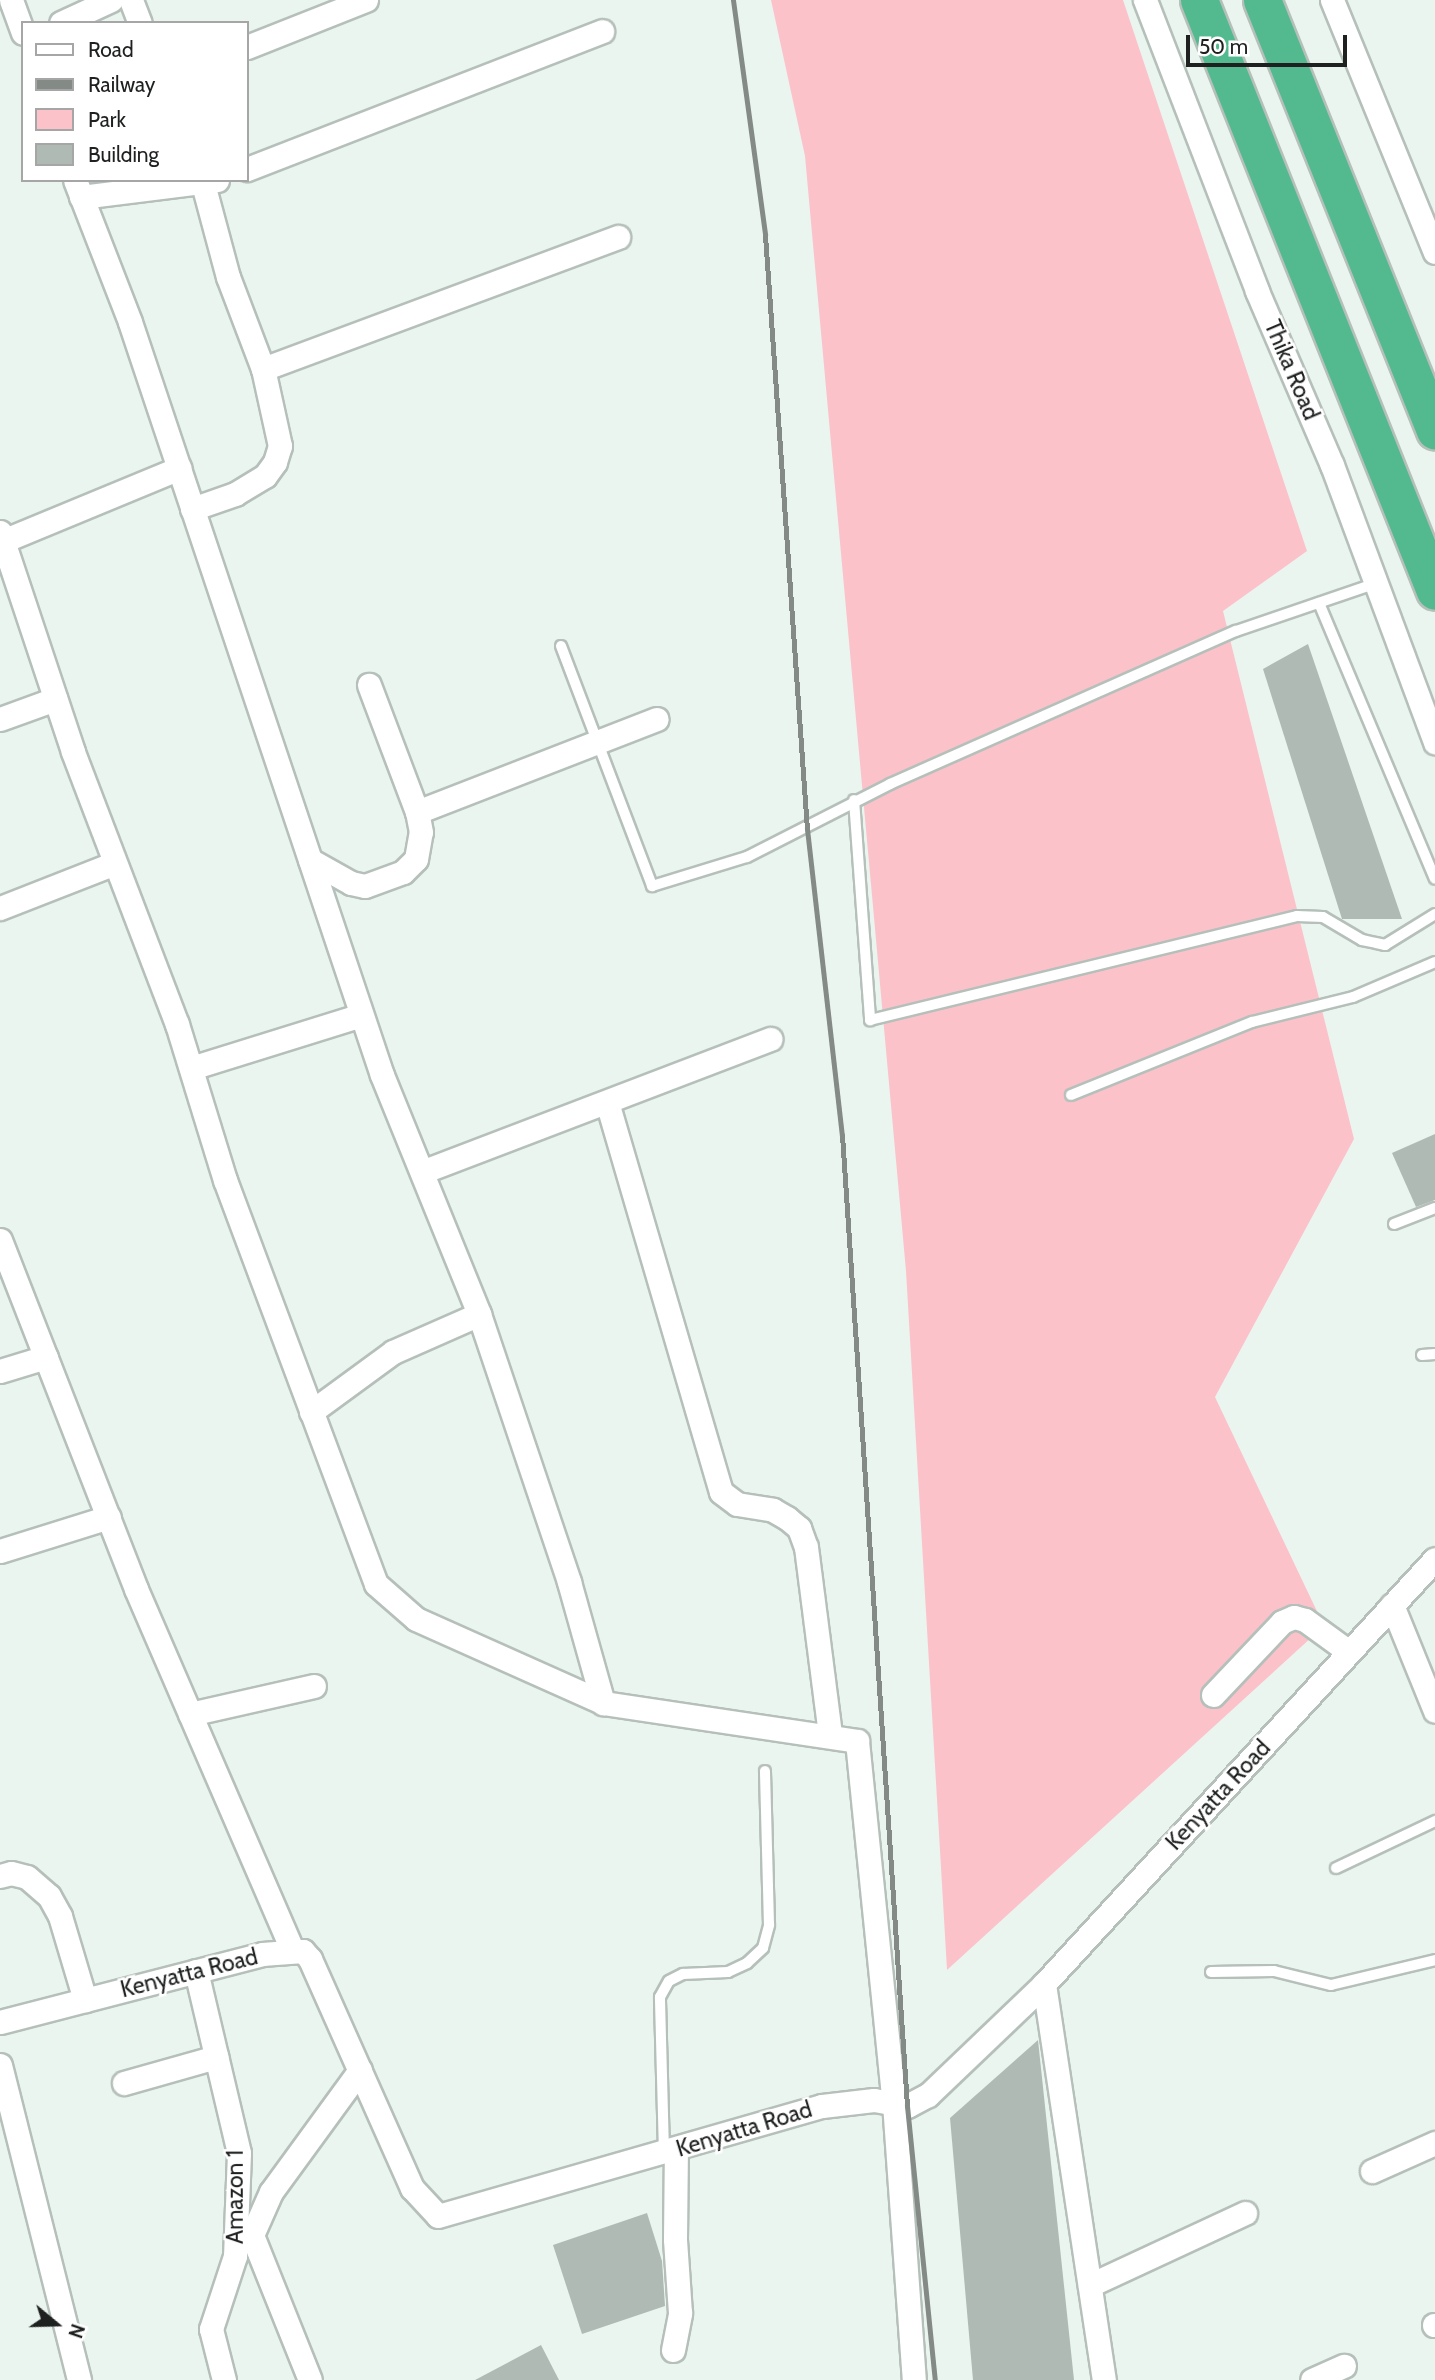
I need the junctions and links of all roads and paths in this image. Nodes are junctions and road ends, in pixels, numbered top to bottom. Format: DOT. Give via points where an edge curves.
graph roads {
  1 [pos="11,0"];
  2 [pos="111,0"];
  3 [pos="131,0"];
  4 [pos="366,0"];
  5 [pos="1145,0"];
  6 [pos="1199,0"];
  7 [pos="1262,0"];
  8 [pos="1332,0"];
  9 [pos="65,21"];
  10 [pos="139,21"];
  11 [pos="21,28"];
  12 [pos="602,31"];
  13 [pos="248,47"];
  14 [pos="248,169"];
  15 [pos="207,182"];
  16 [pos="78,189"];
  17 [pos="618,237"];
  18 [pos="1435,251"];
  19 [pos="264,369"];
  20 [pos="1435,431"];
  21 [pos="179,468"];
  22 [pos="192,509"];
  23 [pos="2,537"];
  24 [pos="1374,584"];
  25 [pos="1435,591"];
  26 [pos="1319,603"];
  27 [pos="561,646"];
  28 [pos="369,685"];
  29 [pos="55,699"];
  30 [pos="0,719"];
  31 [pos="657,719"];
  32 [pos="599,741"];
  33 [pos="1435,742"];
  34 [pos="854,800"];
  35 [pos="417,812"];
  36 [pos="310,860"];
  37 [pos="116,863"];
  38 [pos="1435,879"];
  39 [pos="0,908"];
  40 [pos="1435,914"];
  41 [pos="1435,962"];
  42 [pos="361,1015"];
  43 [pos="771,1039"];
  44 [pos="191,1068"];
  45 [pos="1071,1095"];
  46 [pos="607,1102"];
  47 [pos="422,1172"];
  48 [pos="1435,1208"];
  49 [pos="1394,1224"];
  50 [pos="0,1240"];
  51 [pos="479,1314"];
  52 [pos="1435,1354"];
  53 [pos="1422,1355"];
  54 [pos="46,1357"];
  55 [pos="0,1371"];
  56 [pos="311,1412"];
  57 [pos="109,1517"];
  58 [pos="0,1551"];
  59 [pos="1435,1559"];
  60 [pos="1392,1605"];
  61 [pos="1349,1652"];
  62 [pos="314,1686"];
  63 [pos="1213,1695"];
  64 [pos="603,1703"];
  65 [pos="1435,1712"];
  66 [pos="190,1714"];
  67 [pos="830,1735"];
  68 [pos="765,1772"];
  69 [pos="1435,1821"];
  70 [pos="1336,1868"];
  71 [pos="0,1876"];
  72 [pos="292,1950"];
  73 [pos="1435,1960"];
  74 [pos="196,1971"];
  75 [pos="1211,1972"];
  76 [pos="1044,1984"];
  77 [pos="85,2000"];
  78 [pos="0,2022"];
  79 [pos="216,2057"];
  80 [pos="0,2065"];
  81 [pos="360,2070"];
  82 [pos="124,2083"];
  83 [pos="894,2103"];
  84 [pos="1435,2143"];
  85 [pos="670,2152"];
  86 [pos="1372,2171"];
  87 [pos="1245,2213"];
  88 [pos="1090,2285"];
  89 [pos="673,2350"];
  90 [pos="1344,2366"];
  91 [pos="79,2380"];
  92 [pos="224,2380"];
  93 [pos="310,2380"];
  94 [pos="914,2380"];
  95 [pos="1104,2380"];
  96 [pos="1312,2380"];
  1 -- 11 [label="street"];
  2 -- 9 [label="street"];
  3 -- 10 [label="street"];
  4 -- 13 [label="street"];
  5 -- 24 [label="street, Thika Road" via="1257,291 1332,465"];
  6 -- 25 [label="highway"];
  7 -- 20 [label="highway"];
  8 -- 18 [label="street"];
  12 -- 14 [label="street"];
  15 -- 16 [label="street"];
  15 -- 19 [label="street" via="228,277"];
  16 -- 21 [label="street" via="130,322"];
  17 -- 19 [label="street"];
  19 -- 22 [label="street" via="279,424 275,462 265,476 235,494"];
  21 -- 22 [label="street"];
  21 -- 23 [label="street"];
  22 -- 36 [label="street"];
  23 -- 29 [label="street"];
  24 -- 26 [label="lane"];
  24 -- 33 [label="street, Thika Road"];
  26 -- 34 [label="lane" via="1236,631"];
  26 -- 38 [label="lane"];
  27 -- 32 [label="lane"];
  28 -- 35 [label="street"];
  29 -- 30 [label="street"];
  29 -- 37 [label="street"];
  31 -- 32 [label="street"];
  32 -- 34 [label="lane" via="652,886 747,857"];
  32 -- 35 [label="street"];
  34 -- 40 [label="lane" via="870,1020 1297,916 1323,916 1362,940 1385,945"];
  35 -- 36 [label="street" via="421,832 416,859 392,877 365,886"];
  36 -- 42 [label="street"];
  37 -- 39 [label="street"];
  37 -- 44 [label="street"];
  41 -- 45 [label="lane" via="1353,997 1252,1022"];
  42 -- 44 [label="street"];
  42 -- 47 [label="street"];
  43 -- 46 [label="street"];
  44 -- 56 [label="street" via="225,1180"];
  46 -- 47 [label="street"];
  46 -- 67 [label="street" via="722,1492 737,1504 773,1510 799,1528 806,1548"];
  47 -- 51 [label="street"];
  48 -- 49 [label="lane"];
  50 -- 54 [label="street"];
  51 -- 56 [label="street" via="393,1352"];
  51 -- 64 [label="street" via="569,1582"];
  52 -- 53 [label="lane"];
  54 -- 55 [label="street"];
  54 -- 57 [label="street"];
  56 -- 64 [label="street" via="367,1567 386,1597 416,1619 473,1648"];
  57 -- 58 [label="street"];
  57 -- 66 [label="street"];
  59 -- 60 [label="street, Kenyatta Road"];
  60 -- 61 [label="street, Kenyatta Road"];
  60 -- 65 [label="street"];
  61 -- 63 [label="street" via="1294,1617 1282,1622"];
  61 -- 76 [label="street, Kenyatta Road"];
  62 -- 66 [label="street"];
  64 -- 67 [label="street"];
  66 -- 72 [label="street"];
  67 -- 83 [label="street" via="857,1741"];
  68 -- 85 [label="lane" via="769,1925 763,1948 728,1972 683,1974 669,1981 660,1997"];
  69 -- 70 [label="lane"];
  71 -- 77 [label="street" via="27,1877 49,1896 60,1916"];
  72 -- 74 [label="street, Kenyatta Road"];
  72 -- 81 [label="street, Kenyatta Road" via="310,1959"];
  73 -- 75 [label="lane" via="1331,1985 1274,1971"];
  74 -- 77 [label="street, Kenyatta Road"];
  74 -- 79 [label="street, Amazon 1"];
  76 -- 83 [label="street, Kenyatta Road" via="928,2095 907,2106"];
  76 -- 88 [label="street"];
  77 -- 78 [label="street, Kenyatta Road"];
  79 -- 82 [label="street"];
  79 -- 92 [label="street, Amazon 1" via="239,2153 234,2256 211,2329"];
  80 -- 91 [label="street"];
  81 -- 85 [label="street, Kenyatta Road" via="412,2188 438,2216"];
  81 -- 93 [label="street" via="271,2192 253,2235"];
  83 -- 85 [label="street, Kenyatta Road" via="874,2100 822,2106"];
  83 -- 94 [label="street"];
  84 -- 86 [label="street"];
  85 -- 89 [label="street" via="680,2313"];
  87 -- 88 [label="street"];
  88 -- 95 [label="street"];
  90 -- 96 [label="street"];
}
